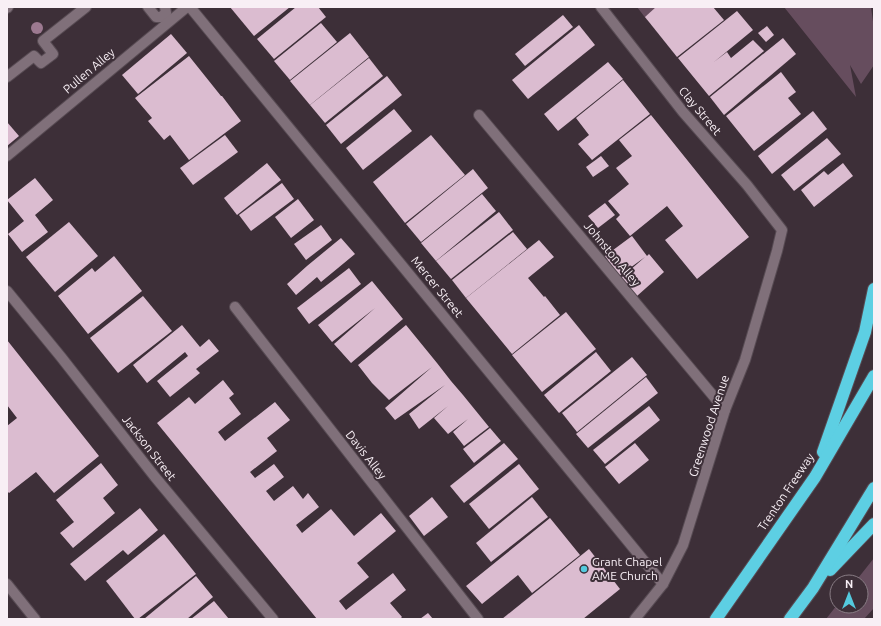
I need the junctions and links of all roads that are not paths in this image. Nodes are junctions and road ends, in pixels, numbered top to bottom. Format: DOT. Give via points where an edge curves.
graph roads {
  1 [pos="86,7"];
  2 [pos="148,7"];
  3 [pos="166,7"];
  4 [pos="187,7"];
  5 [pos="190,7"];
  6 [pos="601,7"];
  7 [pos="7,77"];
  8 [pos="479,115"];
  9 [pos="7,156"];
  10 [pos="782,230"];
  11 [pos="874,289"];
  12 [pos="7,291"];
  13 [pos="234,307"];
  14 [pos="874,376"];
  15 [pos="726,410"];
  16 [pos="815,477"];
  17 [pos="874,488"];
  18 [pos="874,524"];
  19 [pos="7,584"];
  20 [pos="663,584"];
  21 [pos="813,588"];
  22 [pos="35,619"];
  23 [pos="273,619"];
  24 [pos="478,619"];
  25 [pos="635,619"];
  26 [pos="716,619"];
  27 [pos="790,619"];
  1 -- 7 [label="street" via="43,41 53,54 41,64 34,56"];
  2 -- 3 [label="street" via="156,16 162,17 166,13"];
  4 -- 9 [label="street, Pullen Alley"];
  5 -- 20 [label="street, Mercer Street"];
  6 -- 10 [label="street, Clay Street" via="683,112 747,185"];
  8 -- 15 [label="street, Johnston Alley"];
  10 -- 15 [label="street, Greenwood Avenue" via="745,360"];
  11 -- 16 [label="highway" via="865,332"];
  12 -- 23 [label="street, Jackson Street" via="155,477"];
  13 -- 24 [label="street, Davis Alley"];
  14 -- 16 [label="highway, Trenton Freeway"];
  15 -- 20 [label="street, Greenwood Avenue" via="684,545"];
  16 -- 26 [label="highway, Trenton Freeway"];
  17 -- 21 [label="highway"];
  18 -- 21 [label="highway"];
  19 -- 22 [label="street"];
  20 -- 25 [label="street, Greenwood Avenue"];
  21 -- 27 [label="highway"];
}
